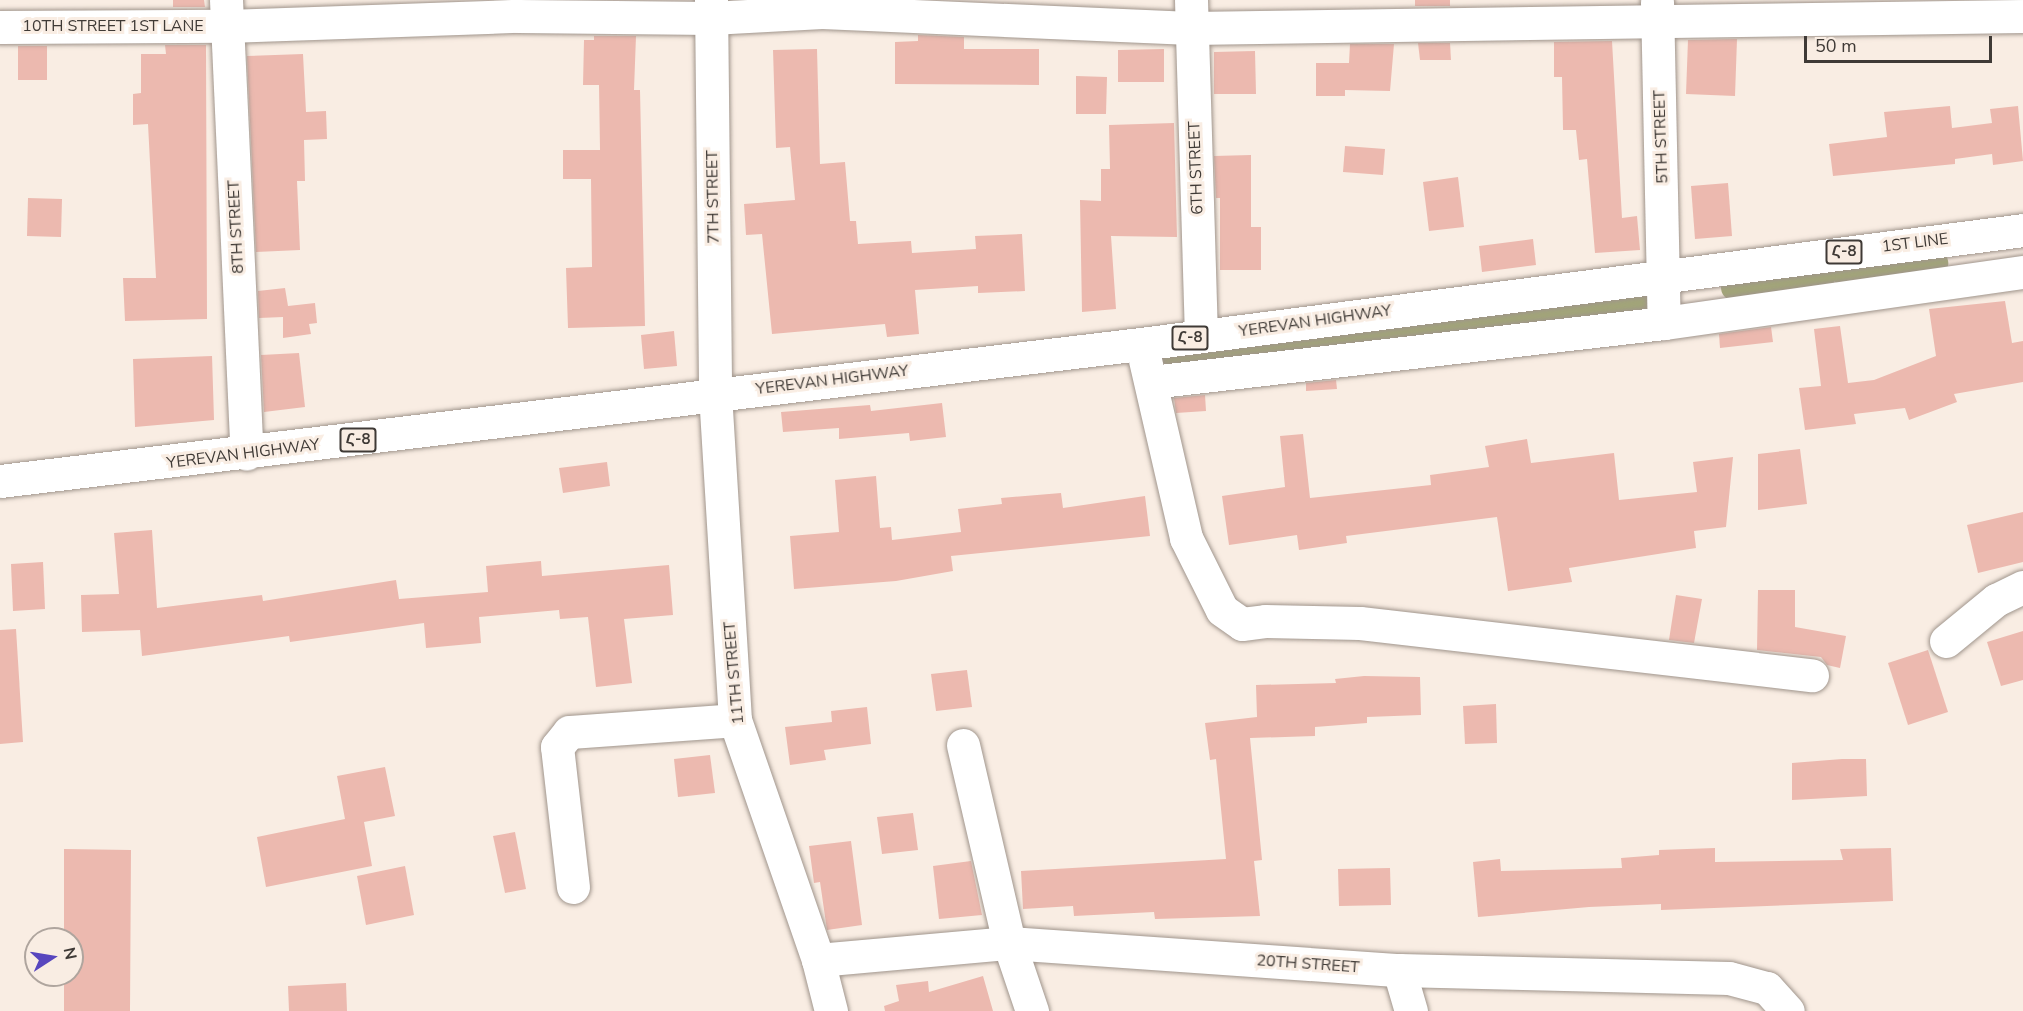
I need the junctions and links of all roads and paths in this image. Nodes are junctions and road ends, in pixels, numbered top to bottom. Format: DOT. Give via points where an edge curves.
graph roads {
  1 [pos="711,9"];
  2 [pos="1658,12"];
  3 [pos="226,13"];
  4 [pos="1191,14"];
  5 [pos="2023,16"];
  6 [pos="0,27"];
  7 [pos="2023,230"];
  8 [pos="1961,237"];
  9 [pos="2023,272"];
  10 [pos="1664,274"];
  11 [pos="1966,279"];
  12 [pos="1664,323"];
  13 [pos="1201,336"];
  14 [pos="1141,344"];
  15 [pos="1150,382"];
  16 [pos="715,393"];
  17 [pos="247,454"];
  18 [pos="0,482"];
  19 [pos="2023,587"];
  20 [pos="1946,641"];
  21 [pos="1812,675"];
  22 [pos="735,720"];
  23 [pos="963,745"];
  24 [pos="573,887"];
  25 [pos="1009,943"];
  26 [pos="818,960"];
  27 [pos="1399,970"];
  28 [pos="831,1011"];
  29 [pos="1032,1011"];
  30 [pos="1411,1011"];
  31 [pos="1788,1011"];
  1 -- 3 [label="street, 10TH STREET 1ST LANE" via="518,16"];
  1 -- 4 [label="street, 10TH STREET 1ST LANE"];
  1 -- 16 [label="street, 7TH STREET"];
  2 -- 4 [label="street, 10TH STREET 1ST LANE"];
  2 -- 5 [label="street, 10TH STREET 1ST LANE"];
  2 -- 10 [label="street, 5TH STREET"];
  3 -- 6 [label="street, 10TH STREET 1ST LANE"];
  3 -- 17 [label="street, 8TH STREET"];
  4 -- 13 [label="street, 6TH STREET"];
  7 -- 8 [label="street, 1ST LINE / Հ-8"];
  8 -- 10 [label="street, 1ST LINE / Հ-8"];
  8 -- 11 [label="street"];
  9 -- 11 [label="street"];
  10 -- 12 [label="street, 5TH STREET"];
  10 -- 13 [label="street, YEREVAN HIGHWAY / Հ-8"];
  11 -- 12 [label="street"];
  12 -- 15 [label="street"];
  13 -- 14 [label="street, YEREVAN HIGHWAY / Հ-8"];
  14 -- 15 [label="street"];
  14 -- 16 [label="street, YEREVAN HIGHWAY / Հ-8"];
  15 -- 21 [label="street" via="1186,538 1222,610 1242,624 1360,623"];
  16 -- 17 [label="street, YEREVAN HIGHWAY / Հ-8"];
  16 -- 22 [label="street, 11TH STREET"];
  17 -- 18 [label="street, YEREVAN HIGHWAY / Հ-8"];
  19 -- 20 [label="street" via="1996,600"];
  22 -- 24 [label="street" via="568,732 557,747"];
  22 -- 26 [label="street, 11TH STREET"];
  23 -- 25 [label="street"];
  25 -- 26 [label="street, 20TH STREET"];
  25 -- 27 [label="street, 20TH STREET"];
  25 -- 29 [label="street"];
  26 -- 28 [label="street, 11TH STREET"];
  27 -- 30 [label="street"];
  27 -- 31 [label="street, 20TH STREET" via="1729,978 1767,988"];
}
